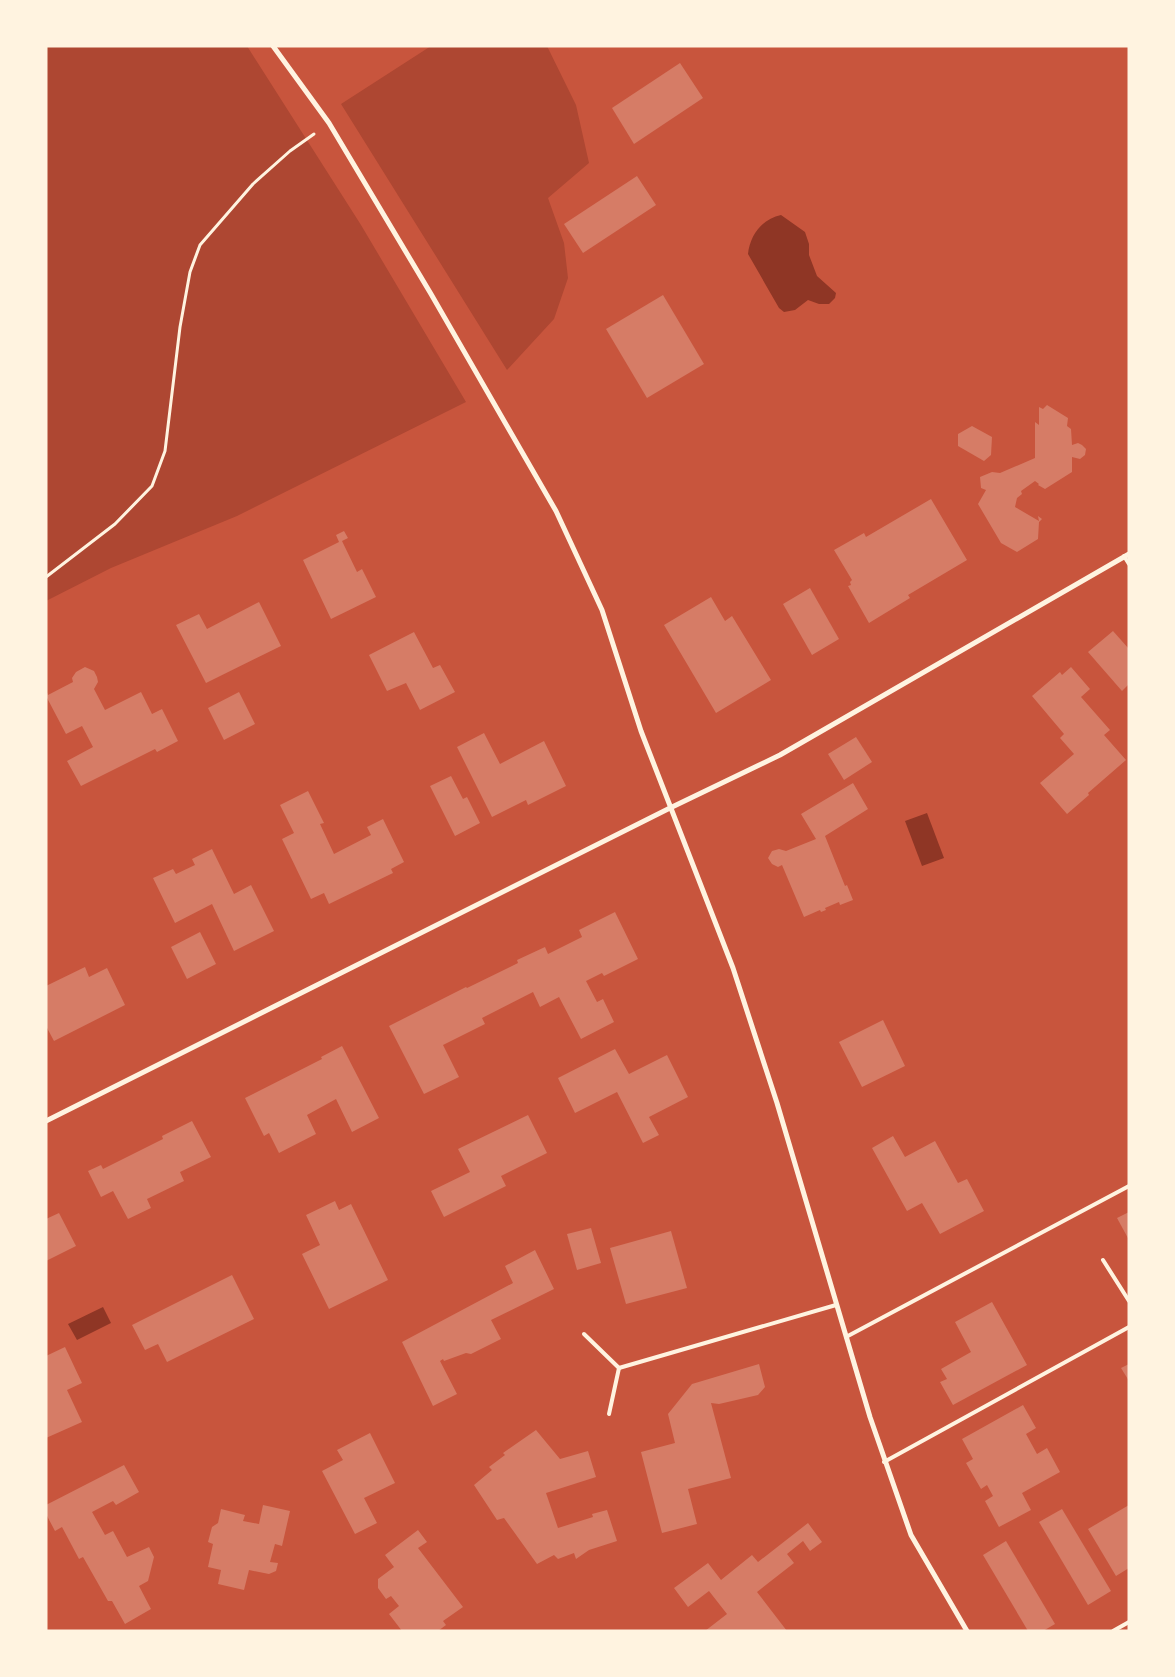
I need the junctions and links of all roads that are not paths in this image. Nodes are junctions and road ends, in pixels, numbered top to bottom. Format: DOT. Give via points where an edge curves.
graph roads {
  1 [pos="273,46"];
  2 [pos="1126,555"];
  3 [pos="1129,564"];
  4 [pos="670,808"];
  5 [pos="46,1121"];
  6 [pos="1129,1186"];
  7 [pos="1103,1260"];
  8 [pos="1129,1301"];
  9 [pos="836,1306"];
  10 [pos="1129,1326"];
  11 [pos="584,1334"];
  12 [pos="846,1337"];
  13 [pos="619,1368"];
  14 [pos="609,1414"];
  15 [pos="884,1462"];
  16 [pos="1129,1622"];
  17 [pos="966,1631"];
  18 [pos="1113,1631"];
  1 -- 4 [label="street" via="329,123 556,511 602,610"];
  2 -- 3 [label="lane"];
  2 -- 4 [label="street" via="780,755"];
  4 -- 5 [label="street"];
  4 -- 9 [label="street" via="732,968 778,1103"];
  6 -- 12 [label="lane"];
  7 -- 8 [label="lane"];
  9 -- 12 [label="street"];
  9 -- 13 [label="lane"];
  10 -- 15 [label="lane"];
  11 -- 13 [label="lane"];
  12 -- 15 [label="street"];
  13 -- 14 [label="lane"];
  15 -- 17 [label="street" via="912,1535"];
  16 -- 18 [label="lane"];
}
